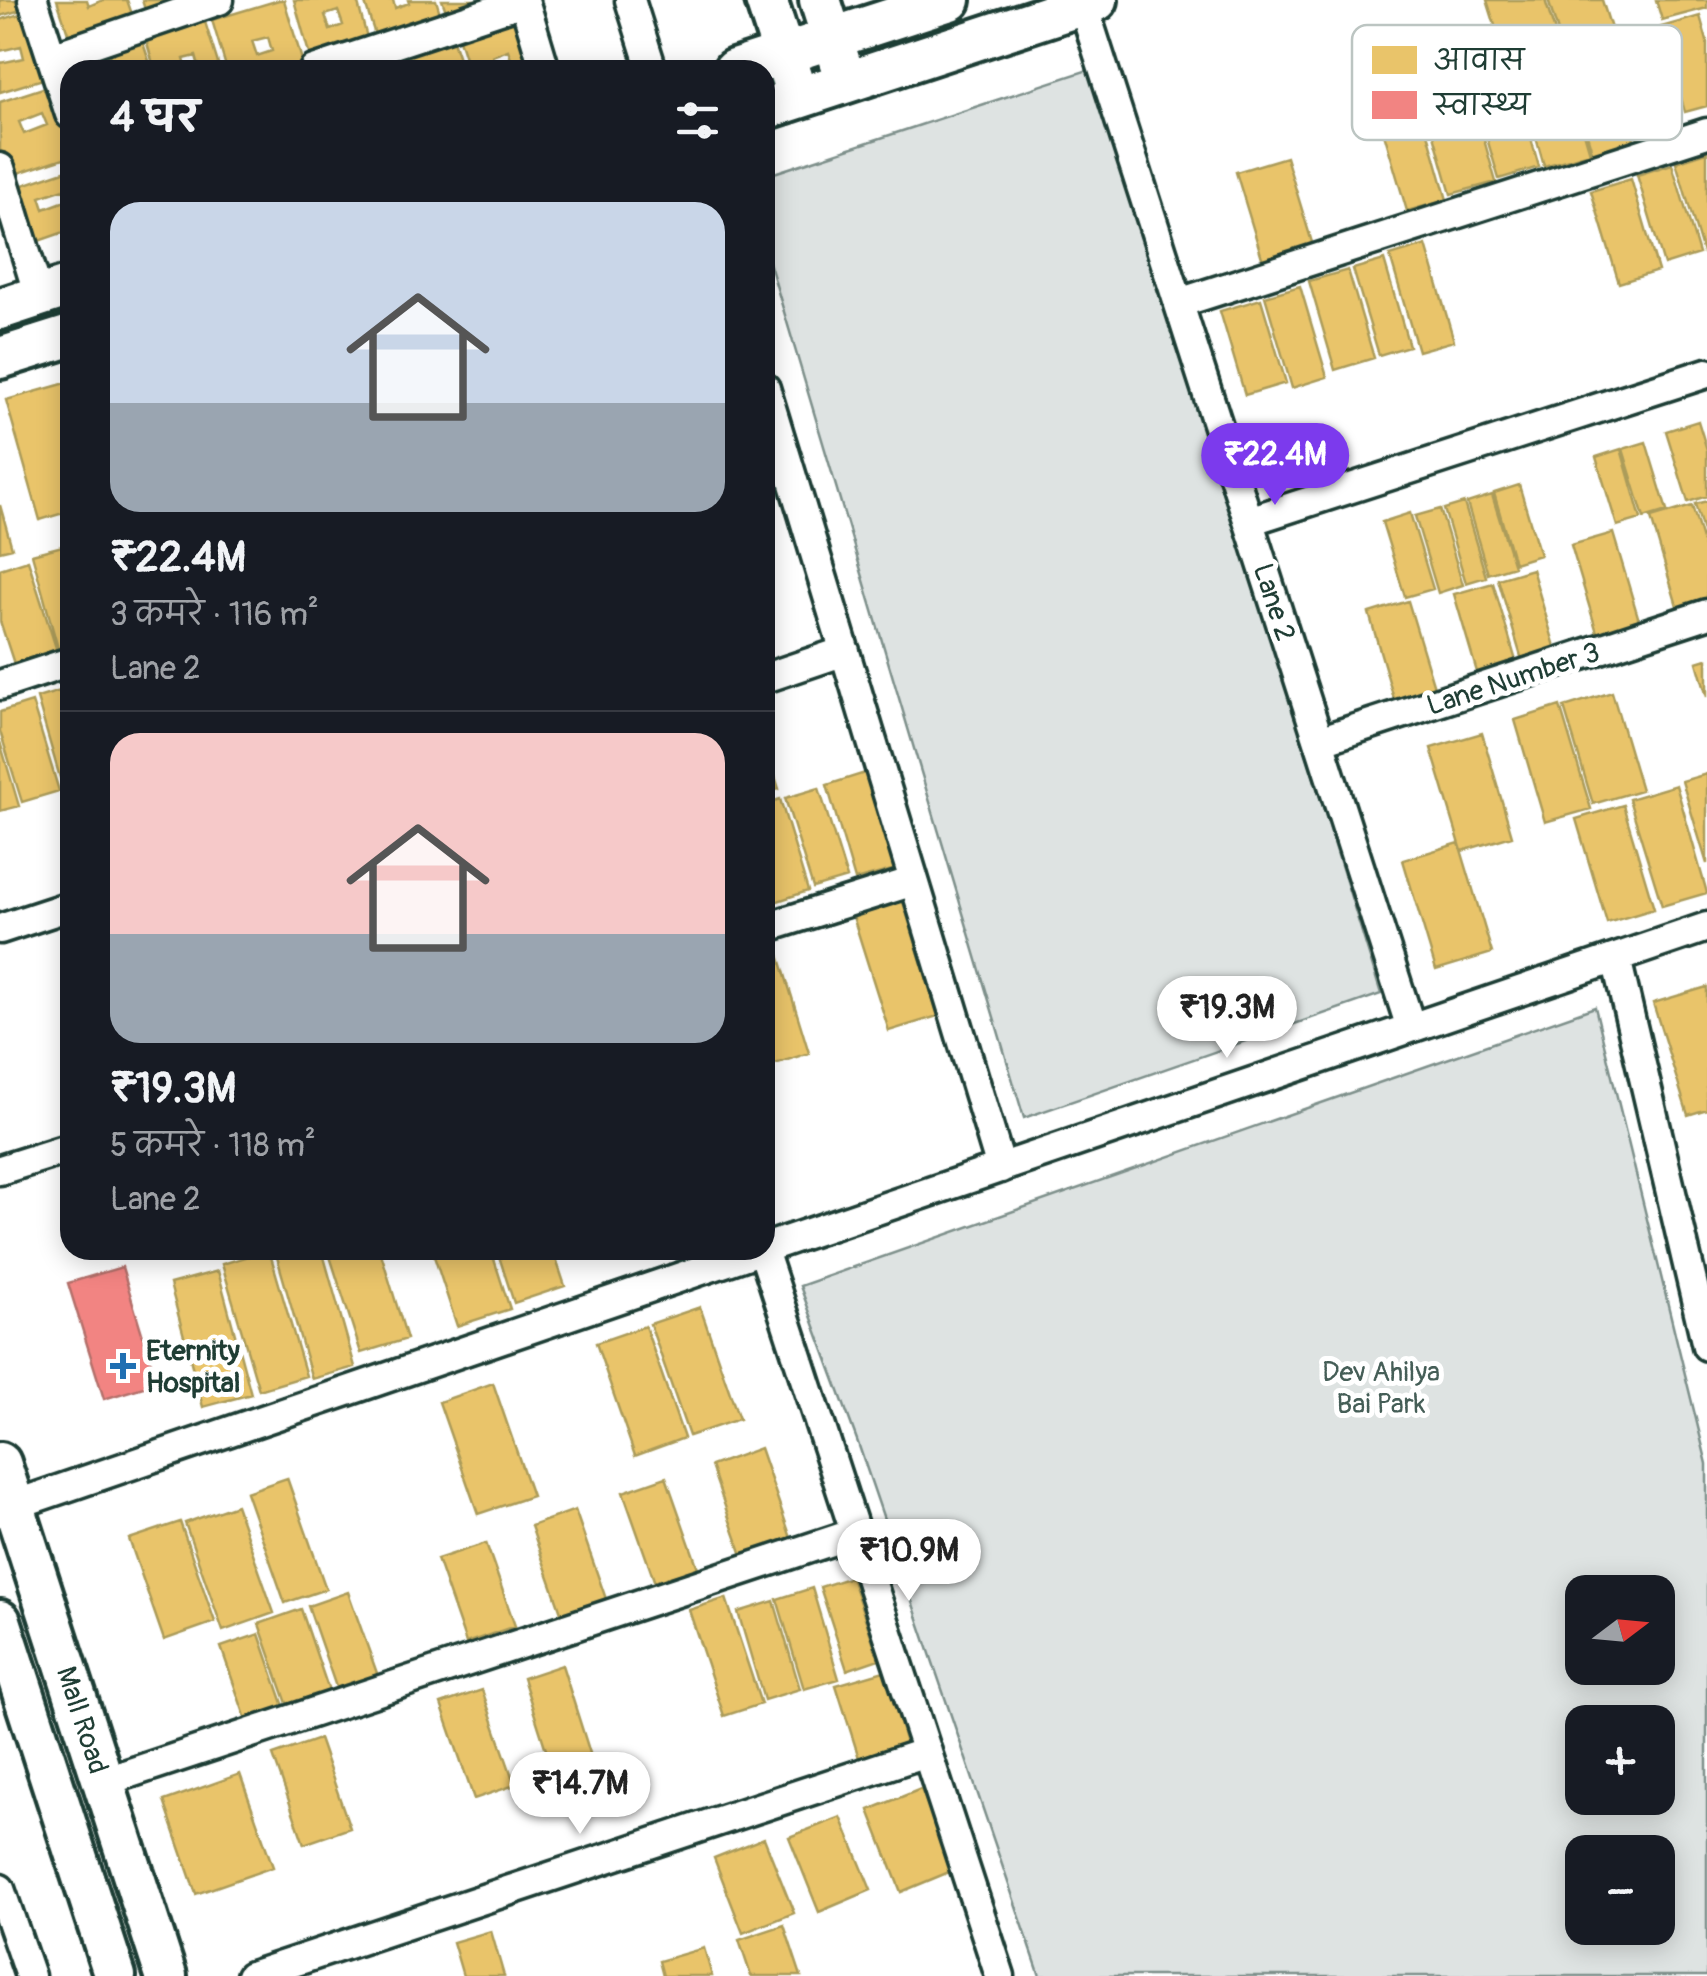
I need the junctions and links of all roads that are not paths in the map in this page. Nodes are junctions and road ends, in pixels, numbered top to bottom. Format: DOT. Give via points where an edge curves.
graph roads {
  1 [pos="33,0"];
  2 [pos="219,0"];
  3 [pos="524,0"];
  4 [pos="630,0"];
  5 [pos="766,0"];
  6 [pos="820,0"];
  7 [pos="950,0"];
  8 [pos="1090,2"];
  9 [pos="832,38"];
  10 [pos="784,54"];
  11 [pos="52,57"];
  12 [pos="344,60"];
  13 [pos="543,60"];
  14 [pos="649,60"];
  15 [pos="765,60"];
  16 [pos="60,82"];
  17 [pos="846,82"];
  18 [pos="781,104"];
  19 [pos="1707,133"];
  20 [pos="0,168"];
  21 [pos="54,291"];
  22 [pos="1179,303"];
  23 [pos="0,309"];
  24 [pos="60,339"];
  25 [pos="0,358"];
  26 [pos="1707,373"];
  27 [pos="775,445"];
  28 [pos="1249,521"];
  29 [pos="1707,614"];
  30 [pos="844,651"];
  31 [pos="60,665"];
  32 [pos="775,675"];
  33 [pos="0,684"];
  34 [pos="1319,741"];
  35 [pos="914,882"];
  36 [pos="60,909"];
  37 [pos="775,925"];
  38 [pos="0,928"];
  39 [pos="1707,928"];
  40 [pos="1616,958"];
  41 [pos="1412,1028"];
  42 [pos="60,1151"];
  43 [pos="1001,1168"];
  44 [pos="0,1170"];
  45 [pos="1707,1221"];
  46 [pos="1680,1230"];
  47 [pos="775,1246"];
  48 [pos="734,1260"];
  49 [pos="766,1260"];
  50 [pos="1707,1346"];
  51 [pos="0,1462"];
  52 [pos="14,1505"];
  53 [pos="856,1534"];
  54 [pos="51,1620"];
  55 [pos="2,1636"];
  56 [pos="927,1752"];
  57 [pos="103,1782"];
  58 [pos="3,1905"];
  59 [pos="30,1976"];
  60 [pos="115,1976"];
  61 [pos="166,1976"];
  62 [pos="250,1976"];
  63 [pos="1000,1976"];
  1 -- 11 [label="street"];
  2 -- 11 [label="street"];
  3 -- 12 [label="street"];
  3 -- 13 [label="street"];
  4 -- 14 [label="street"];
  5 -- 10 [label="street"];
  6 -- 9 [label="street"];
  7 -- 9 [label="street"];
  8 -- 17 [label="street"];
  8 -- 22 [label="street, Lane 2"];
  9 -- 10 [label="street"];
  9 -- 17 [label="street"];
  10 -- 15 [label="street"];
  10 -- 18 [label="street"];
  11 -- 16 [label="street"];
  17 -- 18 [label="street"];
  19 -- 22 [label="street"];
  20 -- 21 [label="street"];
  21 -- 23 [label="street"];
  22 -- 28 [label="street, Lane 2"];
  24 -- 25 [label="street"];
  26 -- 28 [label="street"];
  27 -- 30 [label="street"];
  28 -- 34 [label="street, Lane 2"];
  29 -- 34 [label="street, Lane Number 3"];
  30 -- 32 [label="street"];
  30 -- 35 [label="street"];
  31 -- 33 [label="street"];
  34 -- 41 [label="street, Lane 2"];
  35 -- 37 [label="street"];
  35 -- 43 [label="street"];
  36 -- 38 [label="street"];
  39 -- 40 [label="street"];
  40 -- 41 [label="street"];
  40 -- 46 [label="street"];
  41 -- 43 [label="street"];
  42 -- 44 [label="street"];
  43 -- 47 [label="street"];
  45 -- 46 [label="street"];
  46 -- 50 [label="street"];
  48 -- 52 [label="street"];
  49 -- 53 [label="street"];
  51 -- 52 [label="street, Mall Road"];
  52 -- 54 [label="street, Mall Road"];
  53 -- 56 [label="street"];
  53 -- 57 [label="street"];
  54 -- 55 [label="street"];
  54 -- 57 [label="street, Mall Road"];
  55 -- 60 [label="street, Mall Road"];
  56 -- 62 [label="street"];
  56 -- 63 [label="street"];
  57 -- 61 [label="street, Mall Road"];
  58 -- 59 [label="street"];
}
